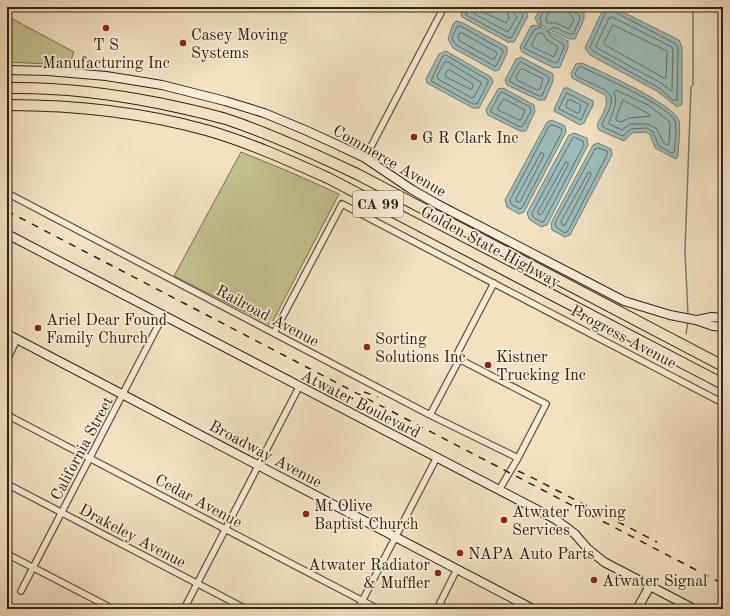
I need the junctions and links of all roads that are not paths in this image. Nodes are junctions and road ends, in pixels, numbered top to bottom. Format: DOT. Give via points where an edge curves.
graph roads {
  1 [pos="444,7"];
  2 [pos="7,70"];
  3 [pos="7,88"];
  4 [pos="7,105"];
  5 [pos="365,158"];
  6 [pos="7,193"];
  7 [pos="7,234"];
  8 [pos="494,283"];
  9 [pos="164,316"];
  10 [pos="723,318"];
  11 [pos="696,320"];
  12 [pos="723,327"];
  13 [pos="274,333"];
  14 [pos="7,334"];
  15 [pos="17,339"];
  16 [pos="457,358"];
  17 [pos="7,360"];
  18 [pos="723,366"];
  19 [pos="723,384"];
  20 [pos="299,387"];
  21 [pos="123,394"];
  22 [pos="723,403"];
  23 [pos="7,415"];
  24 [pos="430,415"];
  25 [pos="436,457"];
  26 [pos="90,458"];
  27 [pos="518,458"];
  28 [pos="259,465"];
  29 [pos="7,484"];
  30 [pos="499,490"];
  31 [pos="62,512"];
  32 [pos="226,529"];
  33 [pos="396,537"];
  34 [pos="7,554"];
  35 [pos="33,567"];
  36 [pos="457,569"];
  37 [pos="198,584"];
  38 [pos="650,586"];
  39 [pos="21,591"];
  40 [pos="362,600"];
  41 [pos="113,609"];
  42 [pos="184,609"];
  43 [pos="246,609"];
  44 [pos="358,609"];
  45 [pos="378,609"];
  46 [pos="436,609"];
  47 [pos="533,609"];
  48 [pos="637,609"];
  49 [pos="694,609"];
  1 -- 5 [label="street"];
  2 -- 5 [label="street, Commerce Avenue" via="104,76 162,84 264,113"];
  3 -- 18 [label="highway, Golden State Highway / CA 99" via="74,90 129,97 184,108 270,135 357,174"];
  4 -- 19 [label="highway, Golden State Highway / CA 99" via="64,106 130,114 207,131 264,150 328,178"];
  5 -- 11 [label="street, Commerce Avenue" via="410,189 624,301 680,318"];
  6 -- 13 [label="street, Railroad Avenue"];
  7 -- 9 [label="street, Atwater Boulevard"];
  8 -- 13 [label="street, Progress Avenue" via="342,204"];
  8 -- 16 [label="street"];
  8 -- 22 [label="street, Progress Avenue"];
  9 -- 20 [label="street, Atwater Boulevard"];
  9 -- 21 [label="street, California Street"];
  10 -- 11 [label="street, Commerce Avenue"];
  11 -- 12 [label="street, Commerce Avenue"];
  13 -- 24 [label="street, Railroad Avenue"];
  14 -- 15 [label="street, Broadway Avenue"];
  15 -- 17 [label="street"];
  15 -- 21 [label="street, Broadway Avenue"];
  16 -- 24 [label="street" via="458,362"];
  16 -- 27 [label="street" via="546,404"];
  20 -- 25 [label="street, Atwater Boulevard"];
  20 -- 28 [label="street"];
  21 -- 26 [label="street, California Street"];
  21 -- 28 [label="street, Broadway Avenue"];
  23 -- 26 [label="street, Cedar Avenue"];
  24 -- 27 [label="street, Railroad Avenue"];
  25 -- 30 [label="street, Atwater Boulevard"];
  25 -- 33 [label="street"];
  26 -- 31 [label="street, California Street"];
  26 -- 32 [label="street, Cedar Avenue"];
  27 -- 30 [label="street"];
  28 -- 32 [label="street"];
  28 -- 33 [label="street, Broadway Avenue"];
  29 -- 31 [label="street, Drakeley Avenue"];
  30 -- 38 [label="street, Atwater Boulevard" via="555,519 604,562"];
  31 -- 35 [label="street, California Street"];
  31 -- 37 [label="street, Drakeley Avenue"];
  32 -- 37 [label="street"];
  32 -- 40 [label="street, Cedar Avenue"];
  33 -- 36 [label="street, Broadway Avenue"];
  33 -- 40 [label="street"];
  34 -- 35 [label="street"];
  35 -- 39 [label="street, California Street"];
  35 -- 41 [label="street"];
  36 -- 46 [label="street"];
  36 -- 47 [label="street, Broadway Avenue"];
  37 -- 42 [label="street"];
  37 -- 43 [label="street, Drakeley Avenue"];
  38 -- 48 [label="street"];
  38 -- 49 [label="street, Atwater Boulevard"];
  40 -- 44 [label="street"];
  40 -- 45 [label="street, Cedar Avenue"];
}
